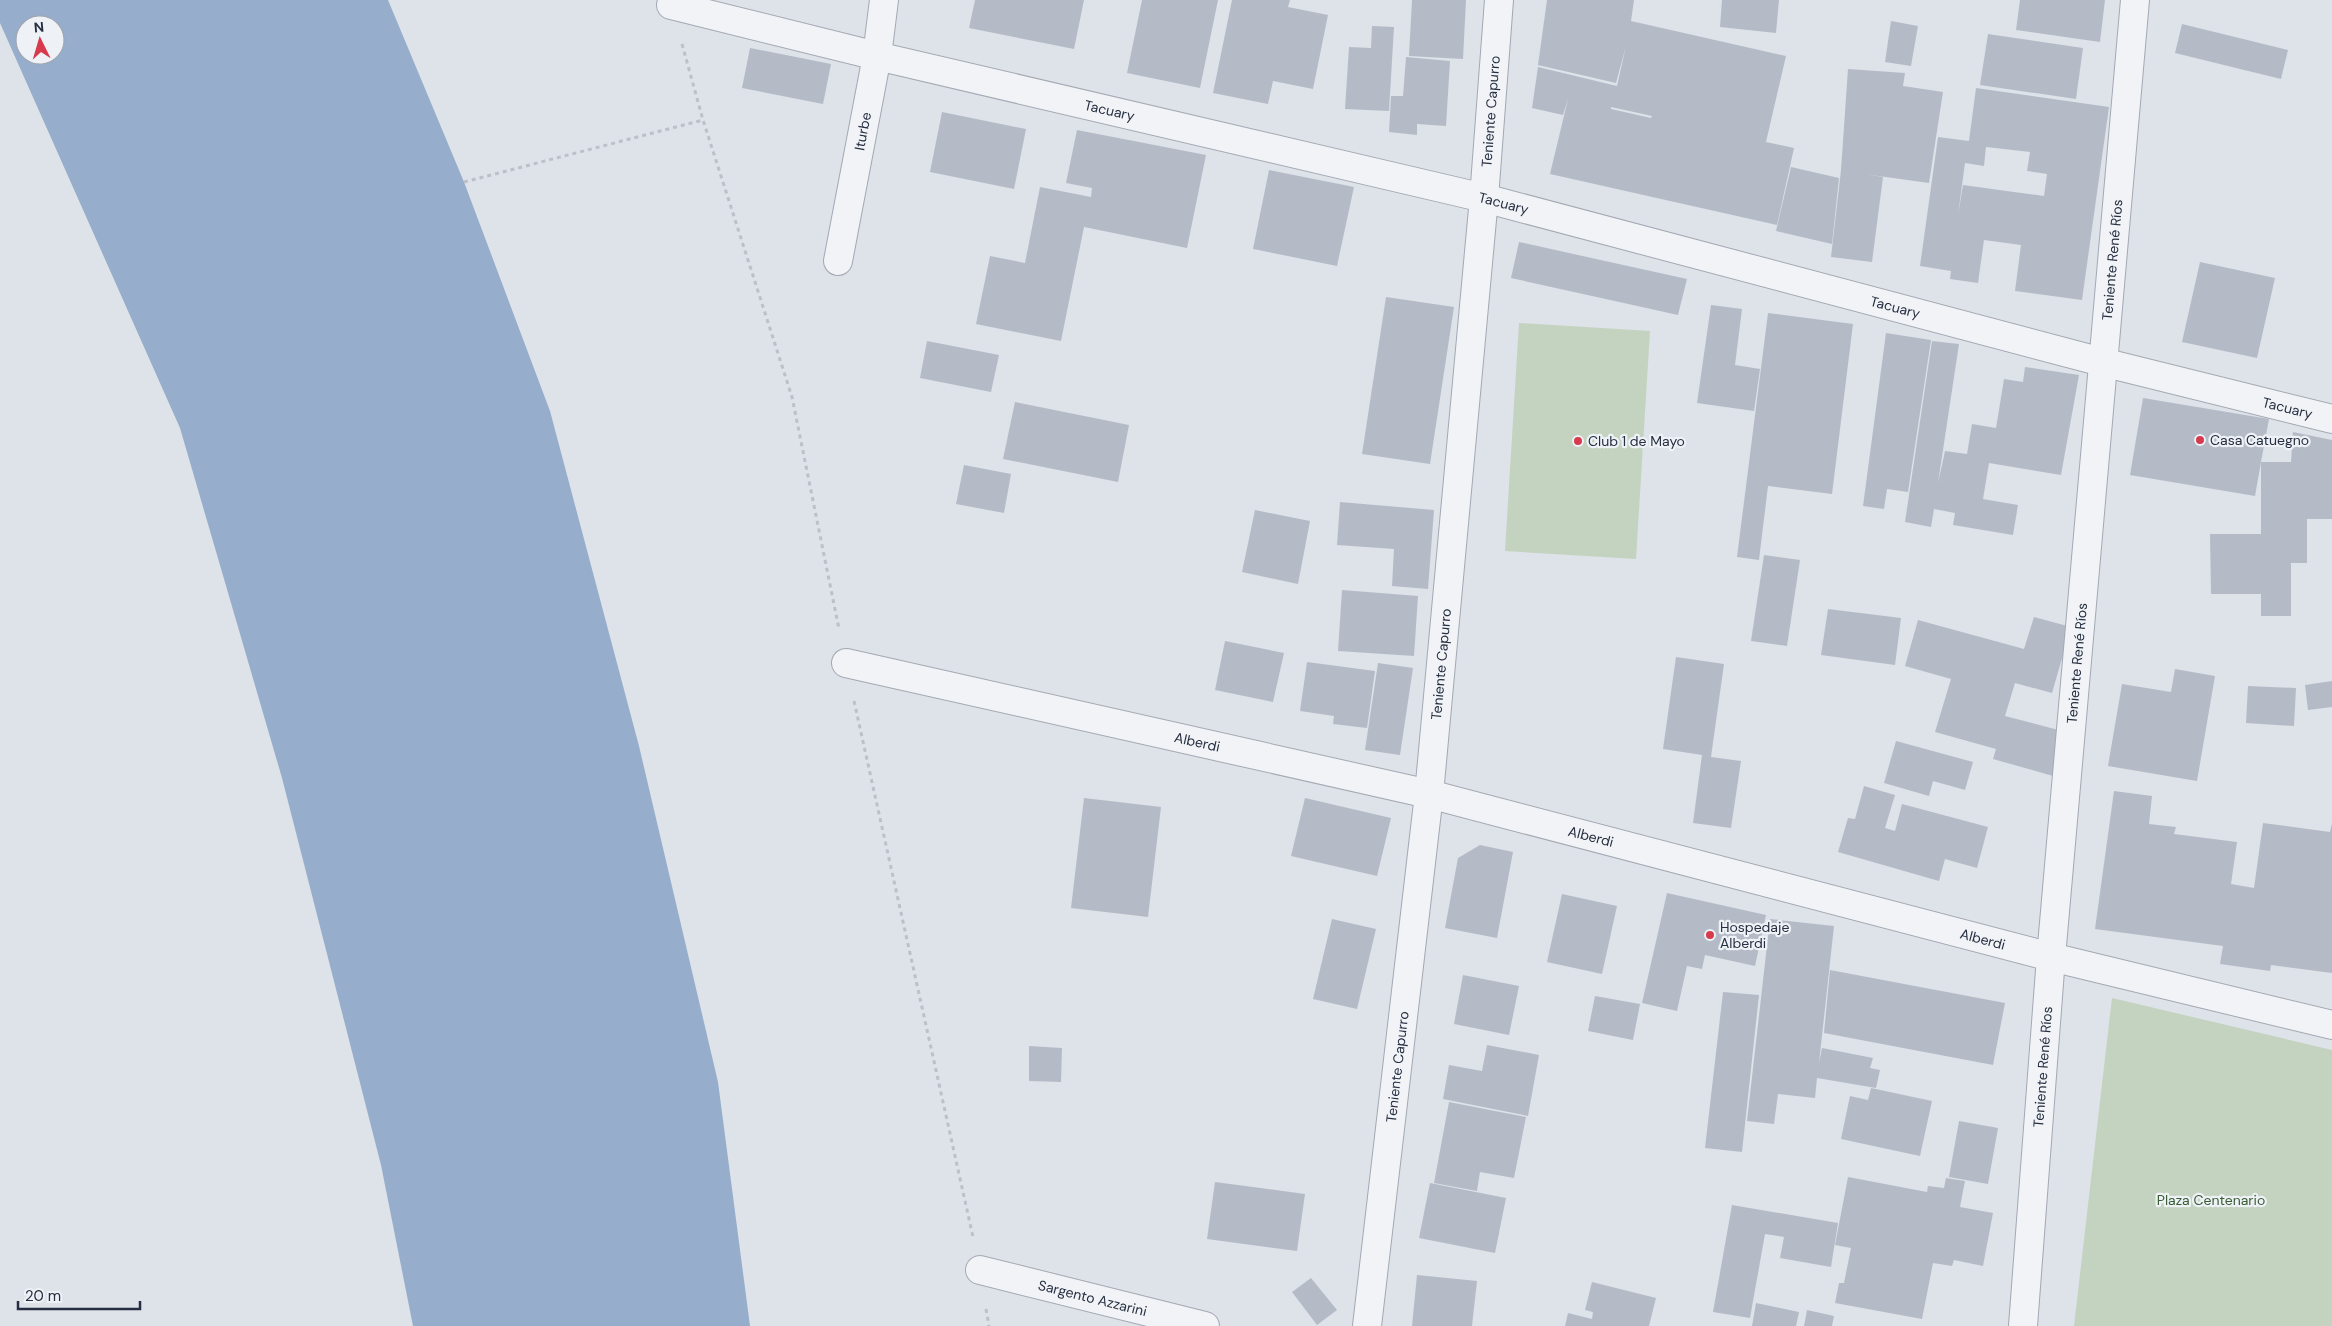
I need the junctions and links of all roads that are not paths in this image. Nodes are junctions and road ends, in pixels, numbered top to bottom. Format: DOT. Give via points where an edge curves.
graph roads {
  1 [pos="884,0"];
  2 [pos="1499,0"];
  3 [pos="2135,0"];
  4 [pos="671,5"];
  5 [pos="878,56"];
  6 [pos="1484,198"];
  7 [pos="838,261"];
  8 [pos="2102,362"];
  9 [pos="2332,419"];
  10 [pos="846,663"];
  11 [pos="1429,794"];
  12 [pos="2051,957"];
  13 [pos="2332,1025"];
  14 [pos="980,1270"];
  15 [pos="1205,1326"];
  16 [pos="1367,1326"];
  17 [pos="2023,1326"];
  1 -- 5 [label="street, Iturbe"];
  2 -- 6 [label="street, Teniente Capurro"];
  3 -- 8 [label="street, Teniente René Ríos"];
  4 -- 5 [label="street, Tacuary"];
  5 -- 6 [label="street, Tacuary"];
  5 -- 7 [label="street, Iturbe"];
  6 -- 8 [label="street, Tacuary"];
  6 -- 11 [label="street, Teniente Capurro"];
  8 -- 9 [label="street, Tacuary"];
  8 -- 12 [label="street, Teniente René Ríos"];
  10 -- 11 [label="street, Alberdi"];
  11 -- 12 [label="street, Alberdi"];
  11 -- 16 [label="street, Teniente Capurro"];
  12 -- 13 [label="street, Alberdi"];
  12 -- 17 [label="street, Teniente René Ríos"];
  14 -- 15 [label="street, Sargento Azzarini"];
}
